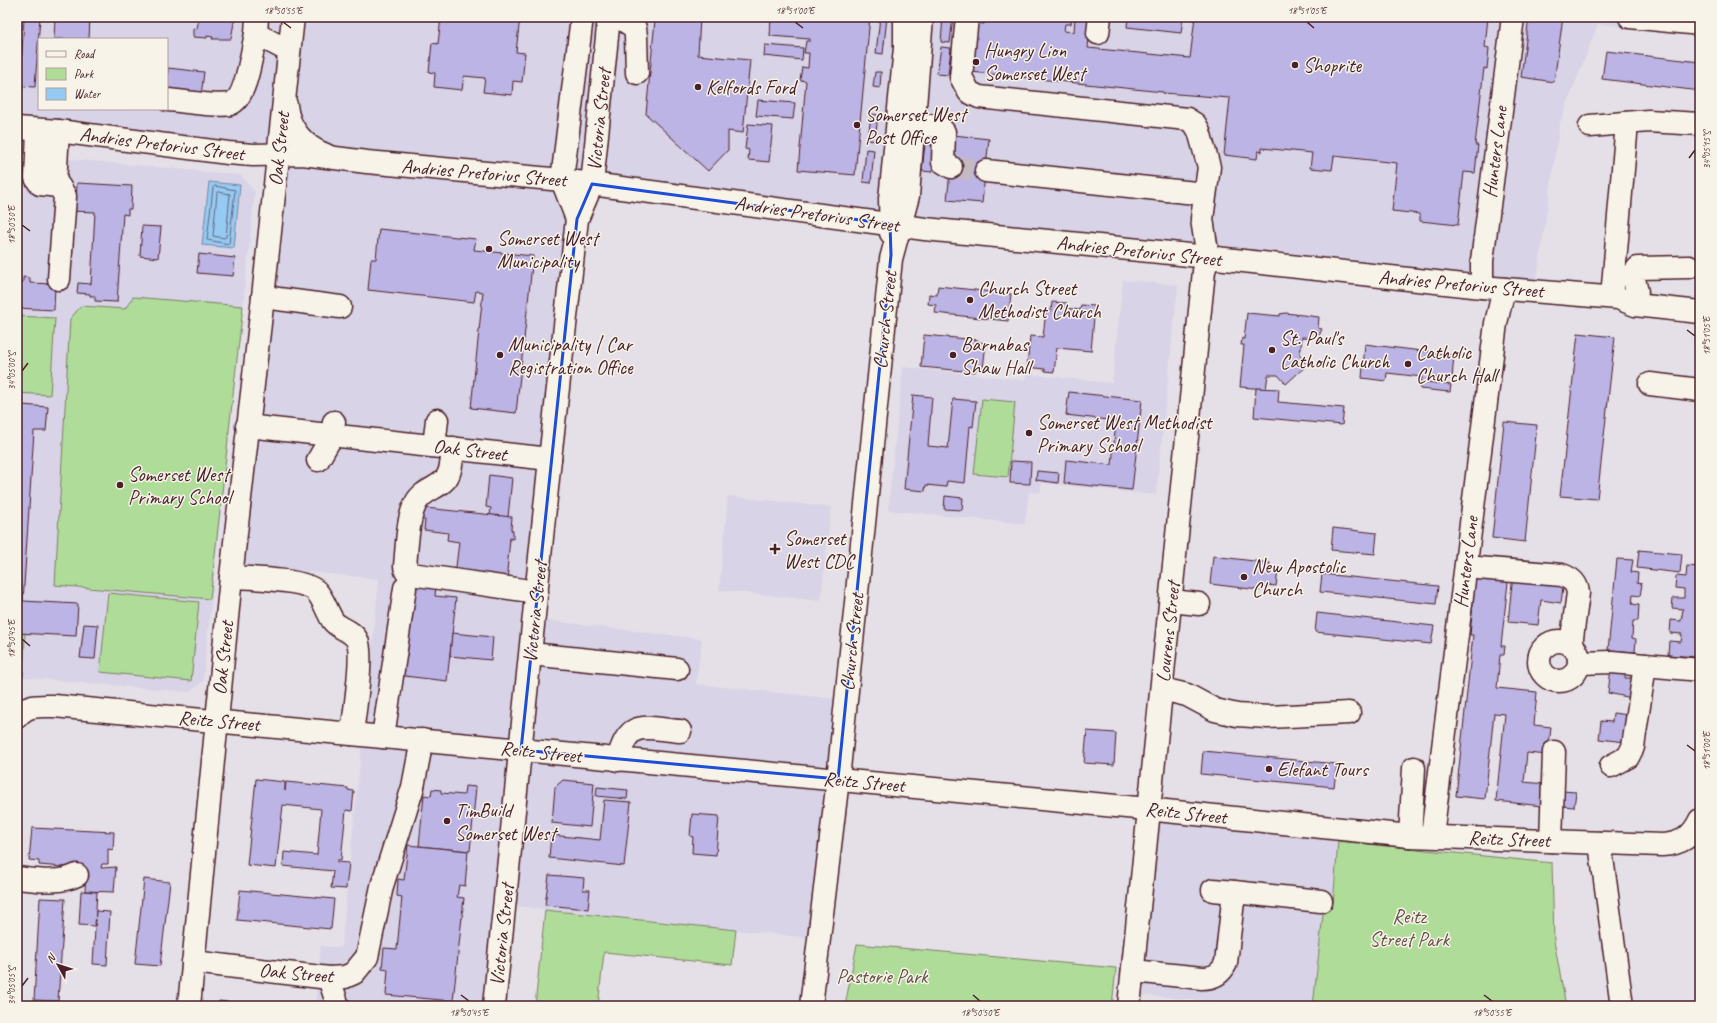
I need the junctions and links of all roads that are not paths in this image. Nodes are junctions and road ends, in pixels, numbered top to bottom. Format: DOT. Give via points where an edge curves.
graph roads {
  1 [pos="293,17"];
  2 [pos="582,17"];
  3 [pos="609,17"];
  4 [pos="619,17"];
  5 [pos="905,17"];
  6 [pos="922,17"];
  7 [pos="968,17"];
  8 [pos="1513,17"];
  9 [pos="1630,17"];
  10 [pos="1700,24"];
  11 [pos="256,25"];
  12 [pos="289,51"];
  13 [pos="636,73"];
  14 [pos="285,96"];
  15 [pos="168,100"];
  16 [pos="1632,122"];
  17 [pos="1700,124"];
  18 [pos="1590,126"];
  19 [pos="38,130"];
  20 [pos="913,138"];
  21 [pos="235,154"];
  22 [pos="278,155"];
  23 [pos="331,156"];
  24 [pos="950,167"];
  25 [pos="986,171"];
  26 [pos="562,180"];
  27 [pos="592,184"];
  28 [pos="1205,194"];
  29 [pos="273,202"];
  30 [pos="577,219"];
  31 [pos="895,224"];
  32 [pos="1208,258"];
  33 [pos="1689,267"];
  34 [pos="60,279"];
  35 [pos="1482,287"];
  36 [pos="1504,289"];
  37 [pos="1622,296"];
  38 [pos="263,297"];
  39 [pos="1700,299"];
  40 [pos="340,307"];
  41 [pos="1700,312"];
  42 [pos="1650,384"];
  43 [pos="1700,390"];
  44 [pos="437,420"];
  45 [pos="247,426"];
  46 [pos="333,429"];
  47 [pos="443,447"];
  48 [pos="550,459"];
  49 [pos="318,460"];
  50 [pos="1466,567"];
  51 [pos="231,577"];
  52 [pos="405,588"];
  53 [pos="537,592"];
  54 [pos="1171,601"];
  55 [pos="1199,604"];
  56 [pos="531,654"];
  57 [pos="1645,665"];
  58 [pos="677,669"];
  59 [pos="1700,670"];
  60 [pos="1162,689"];
  61 [pos="1349,713"];
  62 [pos="18,715"];
  63 [pos="216,721"];
  64 [pos="680,731"];
  65 [pos="352,734"];
  66 [pos="383,737"];
  67 [pos="422,740"];
  68 [pos="521,750"];
  69 [pos="1554,752"];
  70 [pos="618,760"];
  71 [pos="1611,766"];
  72 [pos="1414,768"];
  73 [pos="838,779"];
  74 [pos="1150,809"];
  75 [pos="1700,820"];
  76 [pos="1410,836"];
  77 [pos="1432,836"];
  78 [pos="1551,841"];
  79 [pos="1600,843"];
  80 [pos="77,875"];
  81 [pos="17,878"];
  82 [pos="1321,901"];
  83 [pos="193,962"];
  84 [pos="1133,971"];
  85 [pos="329,978"];
  86 [pos="188,1006"];
  87 [pos="338,1006"];
  88 [pos="494,1006"];
  89 [pos="811,1006"];
  90 [pos="1129,1006"];
  91 [pos="1622,1006"];
  1 -- 12 [label="street, Oak Street"];
  2 -- 26 [label="street, Victoria Street"];
  3 -- 27 [label="street, Victoria Street"];
  4 -- 13 [label="street" via="635,28"];
  5 -- 31 [label="street, Church Street" via="905,48 890,199"];
  6 -- 20 [label="street, Church Street"];
  7 -- 28 [label="street" via="961,77 969,92 979,97 1188,119 1197,127 1209,167"];
  8 -- 35 [label="street, Hunters Lane" via="1482,260"];
  9 -- 10 [label="street"];
  11 -- 12 [label="street"];
  11 -- 15 [label="street" via="245,83 235,101 223,104"];
  12 -- 14 [label="street, Oak Street"];
  14 -- 22 [label="street, Oak Street"];
  14 -- 23 [label="street, Oak Street" via="289,120 294,130 310,147"];
  16 -- 17 [label="street"];
  16 -- 18 [label="street"];
  16 -- 37 [label="street"];
  19 -- 21 [label="street, Andries Pretorius Street"];
  19 -- 34 [label="street" via="55,185 62,189 65,196"];
  20 -- 24 [label="street" via="914,133 922,127 942,129 943,162"];
  20 -- 31 [label="street, Church Street" via="908,196"];
  21 -- 22 [label="street, Andries Pretorius Street"];
  21 -- 29 [label="street, Oak Street" via="248,160 258,170 268,185"];
  22 -- 23 [label="street, Andries Pretorius Street"];
  22 -- 29 [label="street, Oak Street"];
  23 -- 26 [label="street, Andries Pretorius Street" via="367,162"];
  25 -- 28 [label="street"];
  26 -- 27 [label="street, Andries Pretorius Street"];
  26 -- 30 [label="street, Victoria Street"];
  27 -- 30 [label="street, Victoria Street"];
  27 -- 31 [label="street, Andries Pretorius Street"];
  28 -- 32 [label="street" via="1202,219"];
  29 -- 38 [label="street, Oak Street"];
  30 -- 48 [label="street, Victoria Street"];
  31 -- 32 [label="street, Andries Pretorius Street"];
  31 -- 73 [label="street, Church Street"];
  32 -- 35 [label="street, Andries Pretorius Street"];
  32 -- 54 [label="street, Lourens Street" via="1204,271"];
  33 -- 37 [label="street" via="1638,268"];
  35 -- 36 [label="street, Andries Pretorius Street"];
  36 -- 37 [label="street, Andries Pretorius Street"];
  36 -- 50 [label="street, Hunters Lane" via="1496,322"];
  37 -- 39 [label="street, Andries Pretorius Street"];
  37 -- 41 [label="street, Andries Pretorius Street" via="1635,305"];
  38 -- 40 [label="street" via="312,295"];
  38 -- 45 [label="street, Oak Street"];
  42 -- 43 [label="street"];
  44 -- 47 [label="street"];
  45 -- 46 [label="street, Oak Street"];
  45 -- 51 [label="street, Oak Street"];
  46 -- 47 [label="street, Oak Street" via="382,434"];
  46 -- 49 [label="street"];
  47 -- 48 [label="street, Oak Street"];
  47 -- 53 [label="street" via="450,472 443,482 425,492 416,502 412,513 406,571 411,574"];
  48 -- 53 [label="street, Victoria Street"];
  50 -- 57 [label="street" via="1562,575 1572,580 1577,586 1578,593 1575,654 1612,662"];
  50 -- 77 [label="street, Hunters Lane"];
  51 -- 63 [label="street, Oak Street"];
  51 -- 65 [label="street" via="292,582 310,587 316,590 334,622 357,639 359,658"];
  52 -- 66 [label="street"];
  53 -- 56 [label="street, Victoria Street"];
  54 -- 55 [label="street"];
  54 -- 60 [label="street, Lourens Street"];
  56 -- 58 [label="street"];
  56 -- 68 [label="street, Victoria Street"];
  57 -- 59 [label="street"];
  57 -- 71 [label="street" via="1634,747 1628,757"];
  60 -- 61 [label="street" via="1187,695 1215,710 1238,715"];
  60 -- 74 [label="street, Lourens Street"];
  62 -- 63 [label="street, Reitz Street" via="27,708 37,705"];
  63 -- 65 [label="street, Reitz Street"];
  63 -- 83 [label="street, Oak Street"];
  64 -- 70 [label="street" via="639,728 631,731 622,745"];
  65 -- 66 [label="street, Reitz Street"];
  66 -- 67 [label="street, Reitz Street"];
  67 -- 68 [label="street, Reitz Street"];
  67 -- 85 [label="street, Oak Street" via="413,787 382,886 367,957 354,972 345,977"];
  68 -- 70 [label="street, Reitz Street"];
  68 -- 88 [label="street, Victoria Street"];
  69 -- 78 [label="street"];
  70 -- 73 [label="street, Reitz Street"];
  72 -- 76 [label="street"];
  73 -- 74 [label="street, Reitz Street"];
  73 -- 89 [label="street, Church Street"];
  74 -- 76 [label="street, Reitz Street"];
  74 -- 84 [label="street, Lourens Street"];
  75 -- 79 [label="street, Reitz Street" via="1689,837 1673,844"];
  76 -- 77 [label="street, Reitz Street"];
  77 -- 78 [label="street, Reitz Street"];
  78 -- 79 [label="street, Reitz Street"];
  79 -- 91 [label="street"];
  80 -- 81 [label="street" via="68,880 58,881"];
  82 -- 84 [label="street" via="1224,891 1226,963 1220,973 1202,978"];
  83 -- 85 [label="street, Oak Street"];
  83 -- 86 [label="street, Oak Street"];
  84 -- 90 [label="street, Lourens Street"];
  85 -- 87 [label="street"];
}
